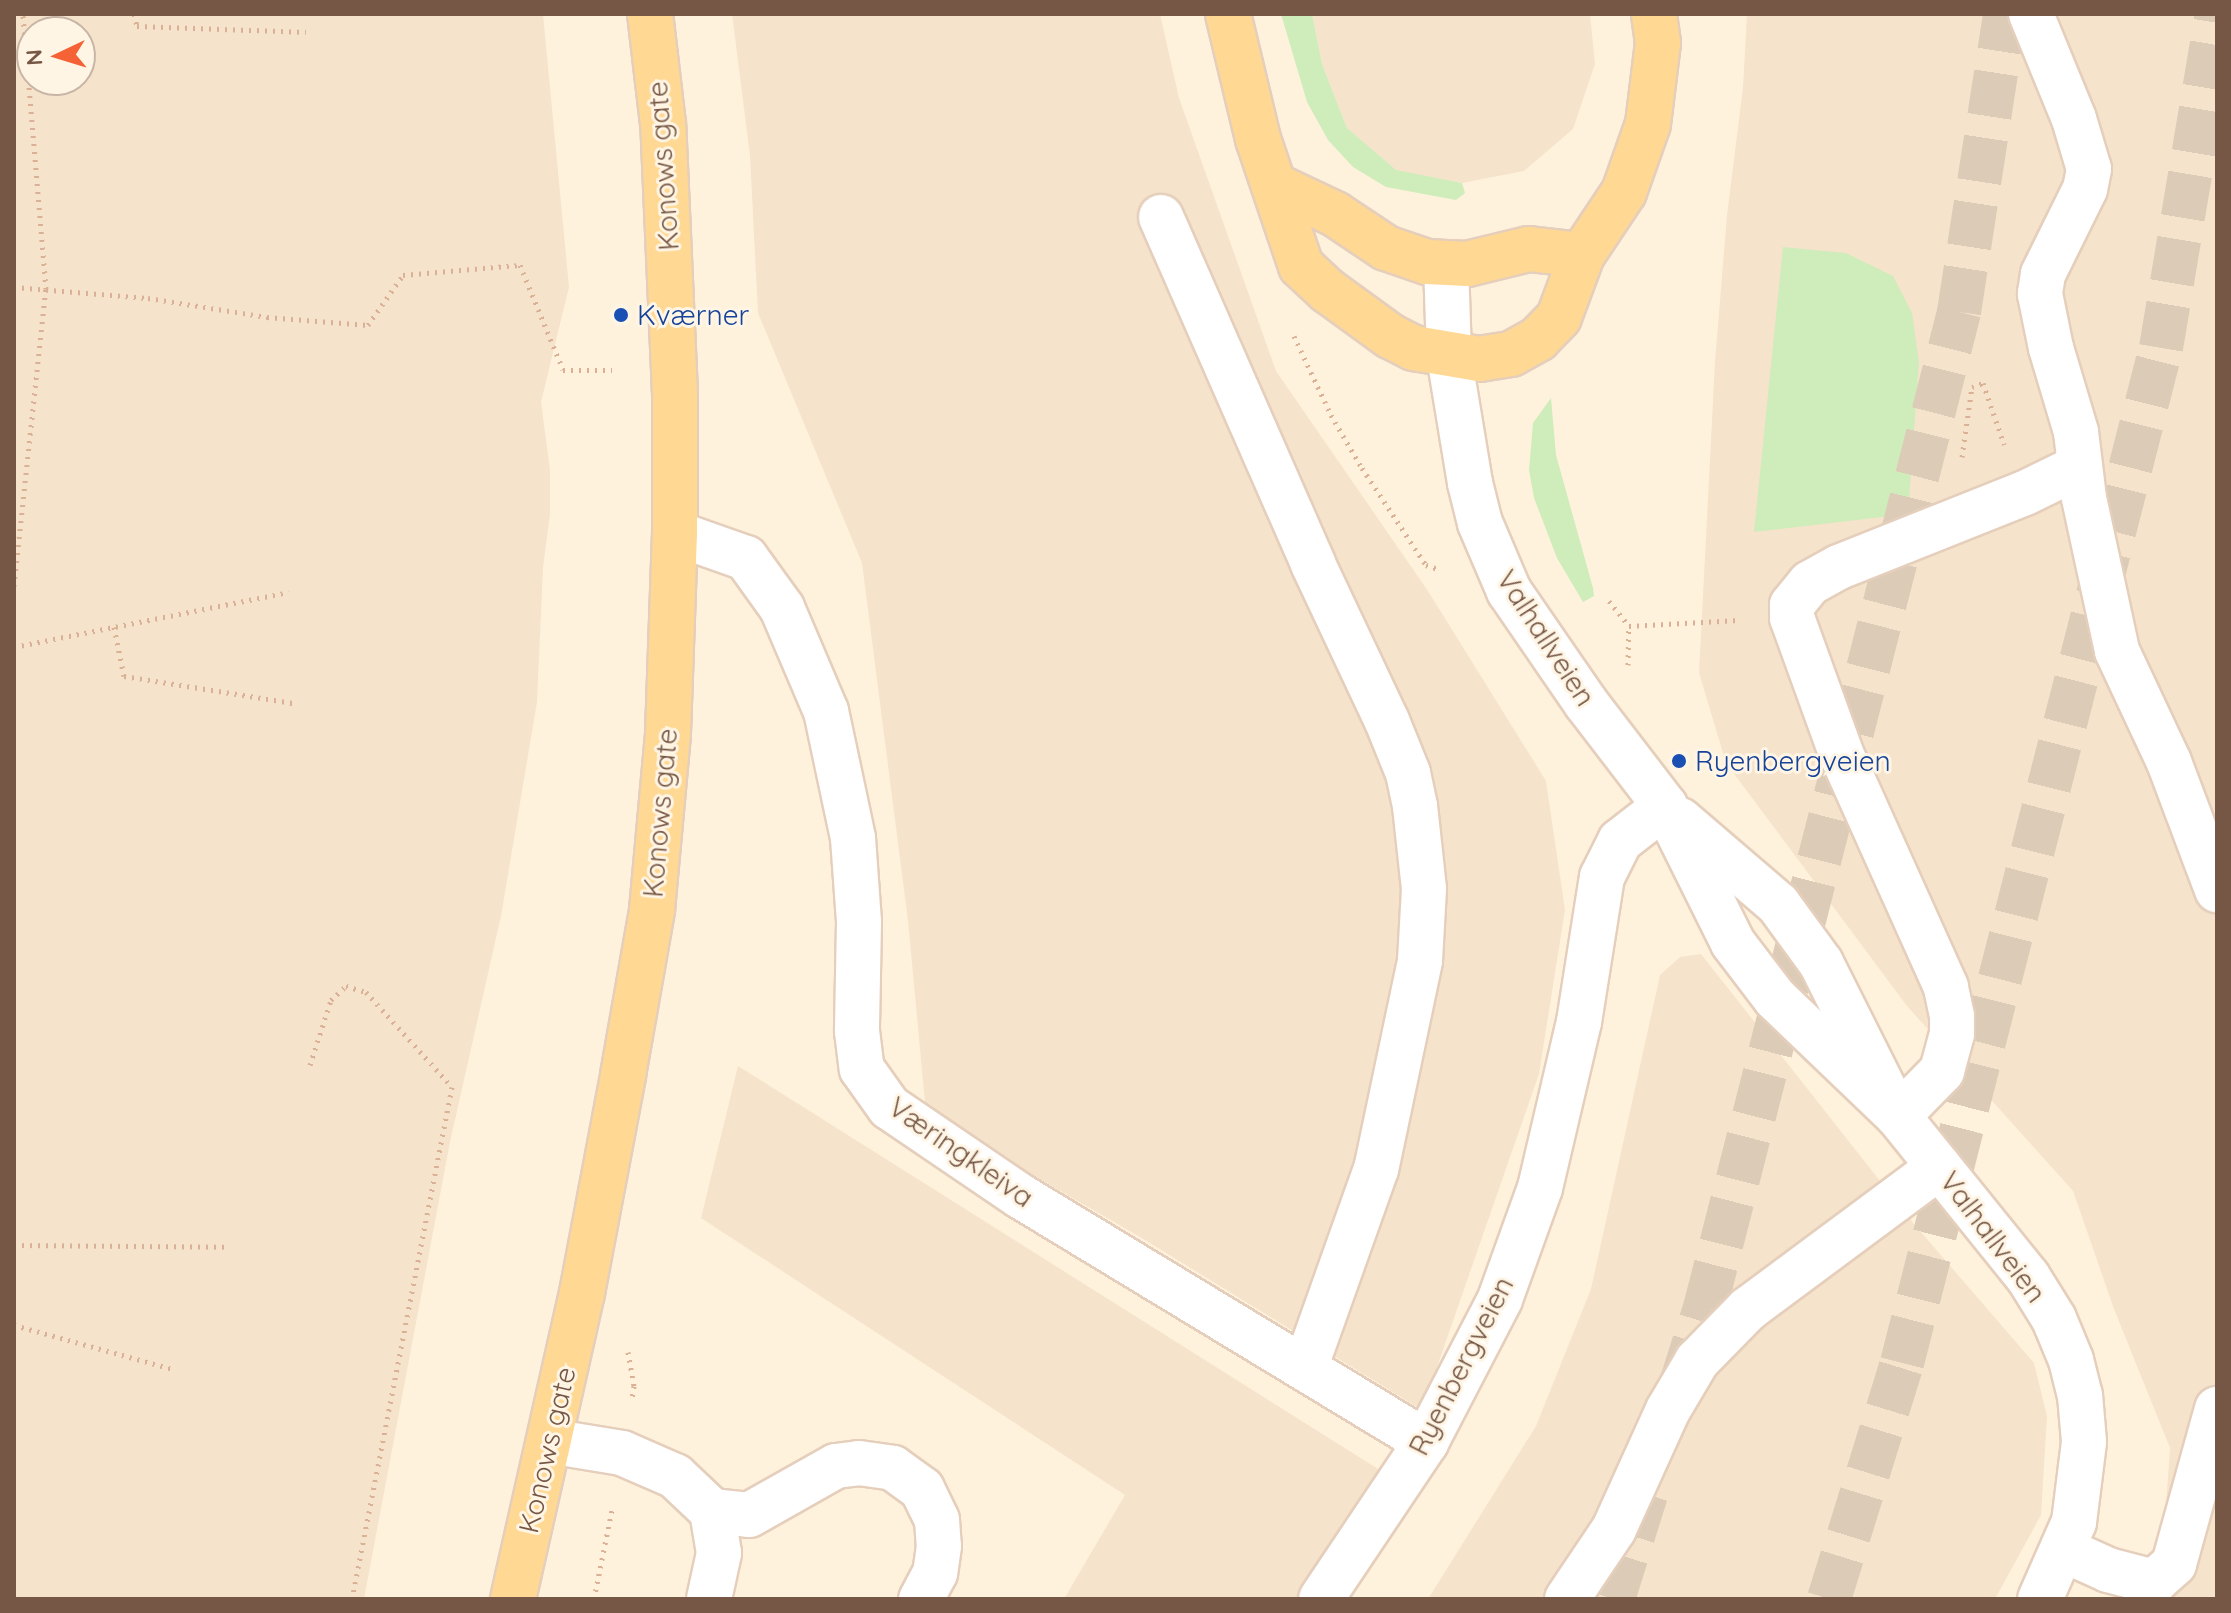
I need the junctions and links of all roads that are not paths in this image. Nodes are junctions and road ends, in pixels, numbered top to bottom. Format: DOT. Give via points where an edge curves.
graph roads {
  1 [pos="650,14"];
  2 [pos="1228,14"];
  3 [pos="1654,14"];
  4 [pos="2031,14"];
  5 [pos="1276,186"];
  6 [pos="1161,217"];
  7 [pos="1582,255"];
  8 [pos="1446,264"];
  9 [pos="1449,356"];
  10 [pos="2080,466"];
  11 [pos="675,533"];
  12 [pos="1665,806"];
  13 [pos="2217,890"];
  14 [pos="1898,1116"];
  15 [pos="1939,1167"];
  16 [pos="1305,1368"];
  17 [pos="2217,1409"];
  18 [pos="549,1441"];
  19 [pos="1426,1442"];
  20 [pos="712,1511"];
  21 [pos="2064,1550"];
  22 [pos="513,1599"];
  23 [pos="709,1599"];
  24 [pos="921,1599"];
  25 [pos="1321,1599"];
  26 [pos="1567,1599"];
  27 [pos="2040,1599"];
  1 -- 11 [label="main road, Konows gate" via="664,140"];
  2 -- 5 [label="main road" via="1258,139"];
  3 -- 7 [label="main road" via="1658,43 1648,124 1624,192"];
  4 -- 10 [label="street" via="2089,169 2085,189 2043,274 2040,294"];
  5 -- 8 [label="main road" via="1335,214 1386,248"];
  5 -- 9 [label="main road" via="1301,266 1390,336"];
  6 -- 16 [label="street" via="1387,721 1415,806 1424,889 1420,961 1376,1169"];
  7 -- 8 [label="main road" via="1529,249"];
  7 -- 9 [label="main road" via="1559,317 1538,339 1511,354"];
  8 -- 9 [label="street, Valhallveien"];
  9 -- 12 [label="street, Valhallveien" via="1480,523 1509,591"];
  10 -- 13 [label="street" via="2117,651 2169,762"];
  10 -- 14 [label="street" via="1839,567 1810,583 1792,605 1792,618 1841,753 1949,1001 1952,1034 1942,1071"];
  11 -- 16 [label="street, Væringkleiva" via="746,558 782,608 826,711 853,838 862,1069 889,1107 1020,1196"];
  11 -- 18 [label="main road, Konows gate" via="668,733 652,910 590,1254"];
  12 -- 14 [label="street, Valhallveien" via="1733,943 1775,998"];
  12 -- 14 [label="street, Valhallveien" via="1778,904 1821,963"];
  12 -- 19 [label="street, Ryenbergveien" via="1620,841 1602,877 1579,1022 1540,1188 1500,1299"];
  14 -- 15 [label="street, Valhallveien"];
  15 -- 21 [label="street, Valhallveien" via="2028,1277 2071,1360 2084,1442 2080,1491"];
  15 -- 26 [label="street" via="1748,1309 1697,1361 1668,1410 1614,1529"];
  16 -- 19 [label="street, Væringkleiva"];
  17 -- 21 [label="street" via="2174,1564 2154,1582 2108,1570"];
  18 -- 20 [label="street" via="622,1453 675,1476"];
  18 -- 22 [label="main road, Konows gate"];
  19 -- 25 [label="street, Ryenbergveien"];
  20 -- 23 [label="street" via="719,1553"];
  20 -- 24 [label="street" via="749,1515 836,1466 879,1463 893,1468 922,1489 937,1520 935,1573"];
  21 -- 27 [label="street, Valhallveien"];
}
